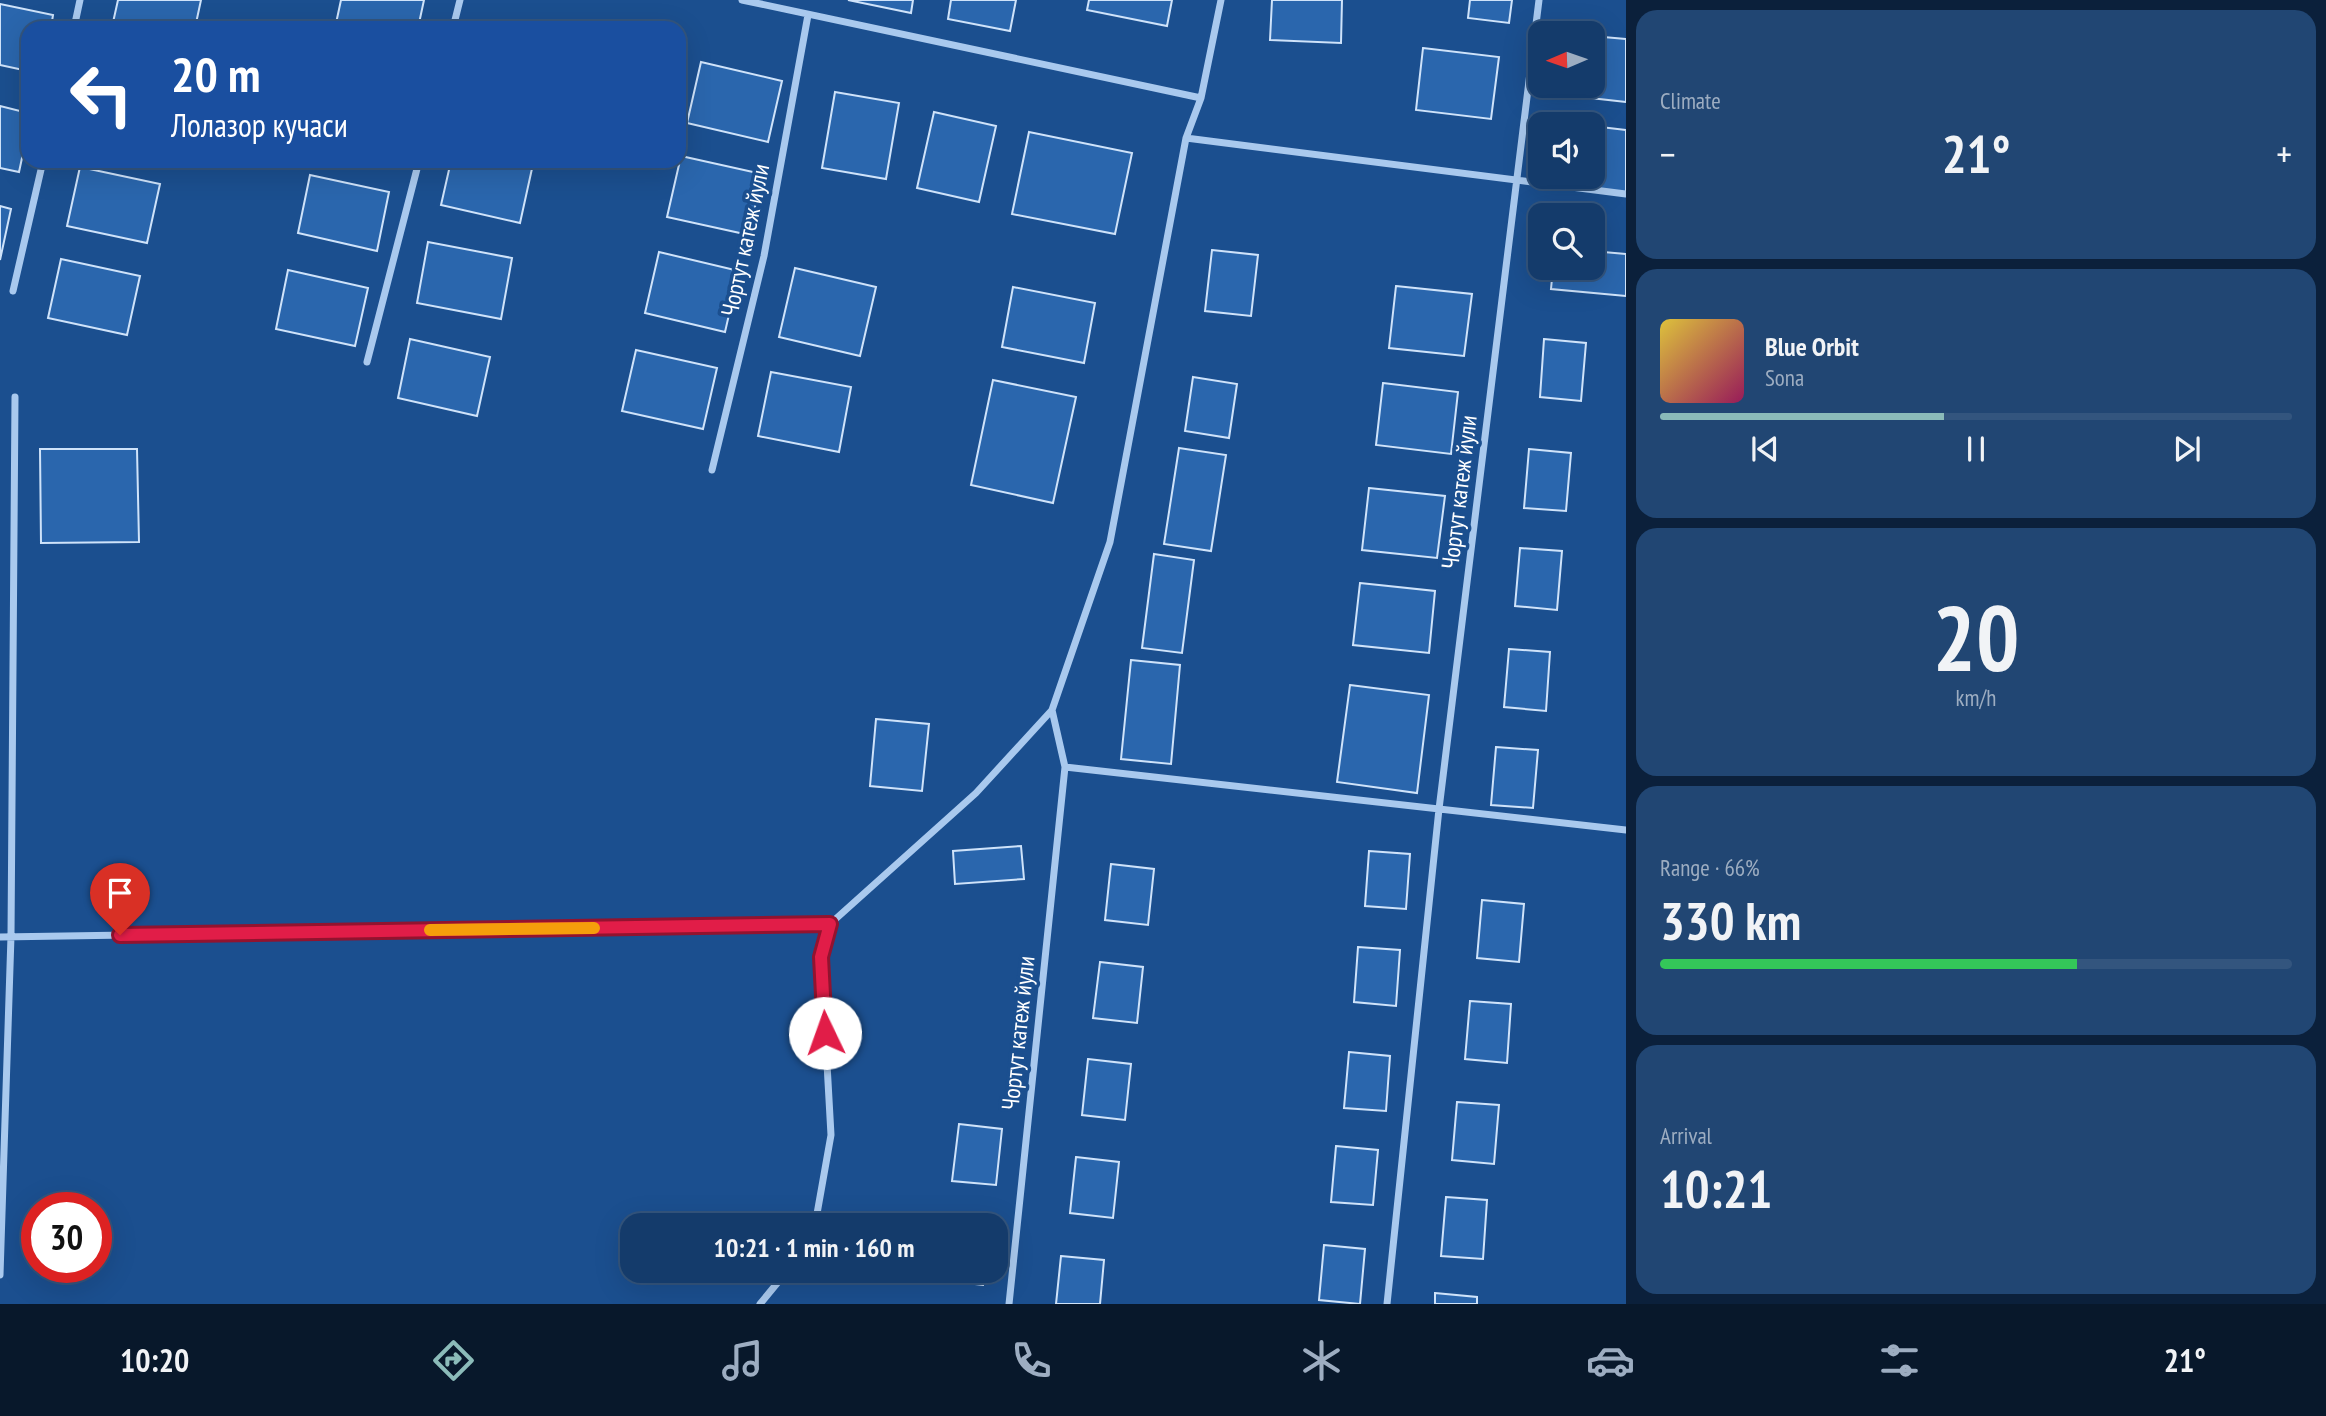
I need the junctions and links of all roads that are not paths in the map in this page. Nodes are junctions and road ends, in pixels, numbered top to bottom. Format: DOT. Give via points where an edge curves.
graph roads {
  1 [pos="80,0"];
  2 [pos="460,0"];
  3 [pos="742,0"];
  4 [pos="1221,0"];
  5 [pos="1539,0"];
  6 [pos="808,15"];
  7 [pos="76,21"];
  8 [pos="455,21"];
  9 [pos="1201,98"];
  10 [pos="1186,138"];
  11 [pos="41,168"];
  12 [pos="417,168"];
  13 [pos="1516,180"];
  14 [pos="1626,194"];
  15 [pos="13,291"];
  16 [pos="367,362"];
  17 [pos="15,397"];
  18 [pos="712,470"];
  19 [pos="1052,710"];
  20 [pos="1065,767"];
  21 [pos="1440,809"];
  22 [pos="1626,830"];
  23 [pos="830,924"];
  24 [pos="11,936"];
  25 [pos="0,937"];
  26 [pos="817,1213"];
  27 [pos="0,1275"];
  28 [pos="777,1283"];
  29 [pos="760,1304"];
  30 [pos="1009,1304"];
  31 [pos="1387,1304"];
  1 -- 7 [label="street"];
  2 -- 8 [label="street"];
  3 -- 6 [label="street"];
  4 -- 9 [label="street"];
  5 -- 13 [label="street, Чортут катеж йули"];
  6 -- 9 [label="street"];
  6 -- 18 [label="street, Чортут катеж йули" via="764,256"];
  9 -- 10 [label="street"];
  10 -- 13 [label="street"];
  10 -- 19 [label="street" via="1110,542"];
  11 -- 15 [label="street"];
  12 -- 16 [label="street"];
  13 -- 14 [label="street"];
  13 -- 21 [label="street, Чортут катеж йули"];
  17 -- 24 [label="street"];
  19 -- 20 [label="street, Чортут катеж йули"];
  19 -- 23 [label="street" via="976,793"];
  20 -- 21 [label="street"];
  20 -- 30 [label="street, Чортут катеж йули"];
  21 -- 22 [label="street"];
  21 -- 31 [label="street, Чортут катеж йули"];
  23 -- 24 [label="street"];
  23 -- 26 [label="street" via="821,957 831,1135"];
  24 -- 25 [label="street"];
  24 -- 27 [label="street"];
  28 -- 29 [label="street"];
}
